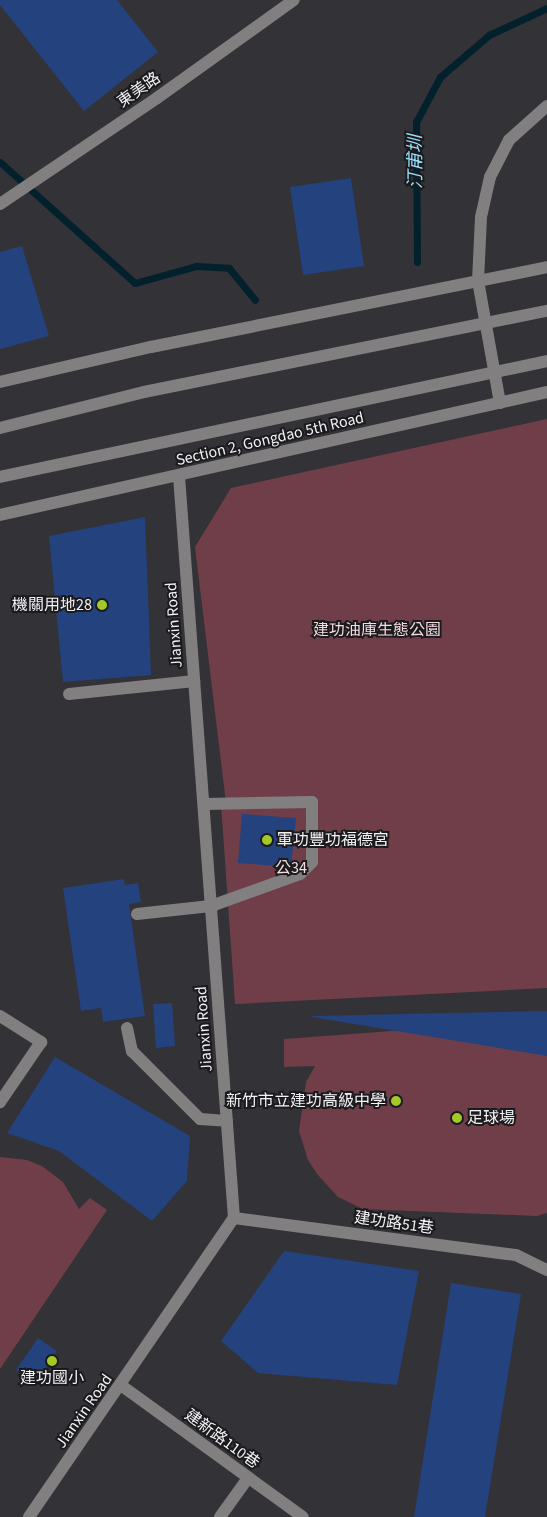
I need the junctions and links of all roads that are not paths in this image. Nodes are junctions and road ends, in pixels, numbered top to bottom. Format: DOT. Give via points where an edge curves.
graph roads {
  1 [pos="294,0"];
  2 [pos="547,106"];
  3 [pos="0,204"];
  4 [pos="547,267"];
  5 [pos="478,281"];
  6 [pos="547,311"];
  7 [pos="485,323"];
  8 [pos="547,361"];
  9 [pos="494,373"];
  10 [pos="0,382"];
  11 [pos="547,392"];
  12 [pos="500,403"];
  13 [pos="0,428"];
  14 [pos="180,476"];
  15 [pos="0,477"];
  16 [pos="0,515"];
  17 [pos="194,681"];
  18 [pos="69,694"];
  19 [pos="204,804"];
  20 [pos="211,906"];
  21 [pos="138,914"];
  22 [pos="0,1016"];
  23 [pos="127,1028"];
  24 [pos="0,1102"];
  25 [pos="227,1120"];
  26 [pos="234,1218"];
  27 [pos="547,1270"];
  28 [pos="122,1386"];
  29 [pos="248,1478"];
  30 [pos="29,1517"];
  31 [pos="220,1517"];
  32 [pos="303,1517"];
  1 -- 3 [label="street, 東美路"];
  2 -- 5 [label="street" via="509,140 490,177 481,217"];
  4 -- 5 [label="street"];
  5 -- 7 [label="street"];
  5 -- 10 [label="street" via="151,347"];
  6 -- 7 [label="street"];
  7 -- 9 [label="street"];
  7 -- 13 [label="street" via="144,392"];
  8 -- 9 [label="street, Section 2, Gongdao 5th Road"];
  9 -- 12 [label="street"];
  9 -- 15 [label="street, Section 2, Gongdao 5th Road" via="173,438"];
  11 -- 12 [label="street, Section 2, Gongdao 5th Road"];
  12 -- 14 [label="street, Section 2, Gongdao 5th Road"];
  14 -- 16 [label="street, Section 2, Gongdao 5th Road"];
  14 -- 17 [label="street, Jianxin Road"];
  17 -- 18 [label="street"];
  17 -- 19 [label="street, Jianxin Road"];
  19 -- 20 [label="street, Jianxin Road"];
  19 -- 20 [label="street" via="312,802 312,862 300,874"];
  20 -- 21 [label="street"];
  20 -- 25 [label="street, Jianxin Road"];
  22 -- 24 [label="street" via="40,1042"];
  23 -- 25 [label="street" via="132,1051 200,1119"];
  25 -- 26 [label="street, Jianxin Road"];
  26 -- 27 [label="street, 建功路51巷" via="516,1255"];
  26 -- 28 [label="street, Jianxin Road"];
  28 -- 29 [label="street, 建新路110巷"];
  28 -- 30 [label="street, Jianxin Road"];
  29 -- 31 [label="street"];
  29 -- 32 [label="street, 建新路110巷"];
}
